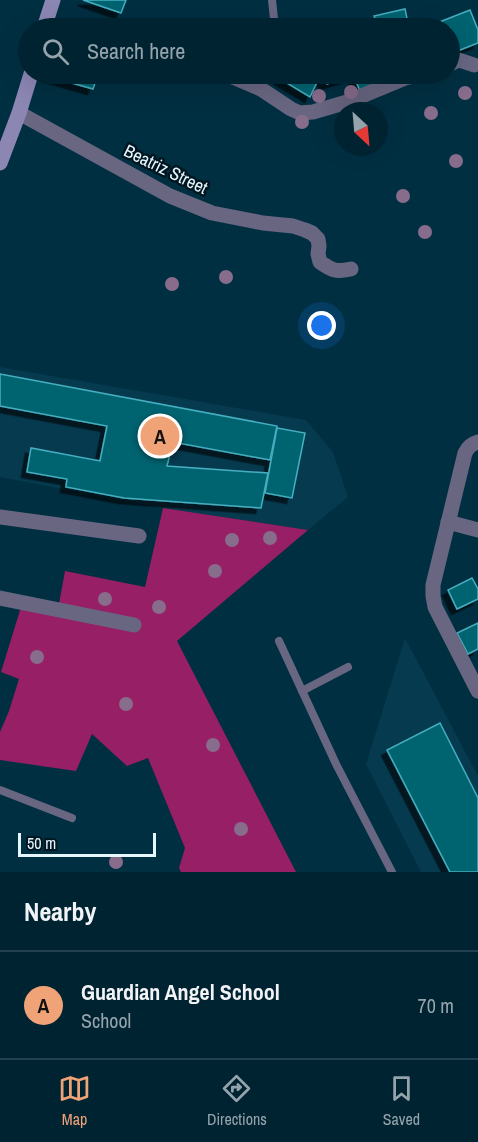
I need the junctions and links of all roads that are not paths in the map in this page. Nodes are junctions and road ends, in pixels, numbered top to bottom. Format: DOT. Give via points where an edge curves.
graph roads {
  1 [pos="53,0"];
  2 [pos="272,0"];
  3 [pos="47,18"];
  4 [pos="275,18"];
  5 [pos="460,60"];
  6 [pos="474,64"];
  7 [pos="28,84"];
  8 [pos="249,84"];
  9 [pos="390,84"];
  10 [pos="19,113"];
  11 [pos="0,163"];
  12 [pos="351,269"];
  13 [pos="478,442"];
  14 [pos="0,517"];
  15 [pos="448,522"];
  16 [pos="478,530"];
  17 [pos="139,536"];
  18 [pos="0,598"];
  19 [pos="134,625"];
  20 [pos="279,641"];
  21 [pos="348,667"];
  22 [pos="302,691"];
  23 [pos="478,691"];
  24 [pos="0,790"];
  25 [pos="72,818"];
  26 [pos="392,872"];
  1 -- 3 [label="main road"];
  2 -- 4 [label="lane"];
  5 -- 6 [label="street"];
  7 -- 10 [label="main road"];
  8 -- 9 [label="street" via="300,113 347,102"];
  10 -- 11 [label="main road"];
  10 -- 12 [label="street, Beatriz Street" via="170,196 212,213 293,226 312,233 318,239 320,262 332,270"];
  13 -- 15 [label="street" via="465,453"];
  14 -- 17 [label="street"];
  15 -- 16 [label="street"];
  15 -- 23 [label="street" via="433,585 435,608"];
  18 -- 19 [label="street"];
  20 -- 22 [label="lane"];
  21 -- 22 [label="lane"];
  22 -- 26 [label="lane"];
  24 -- 25 [label="lane"];
}
